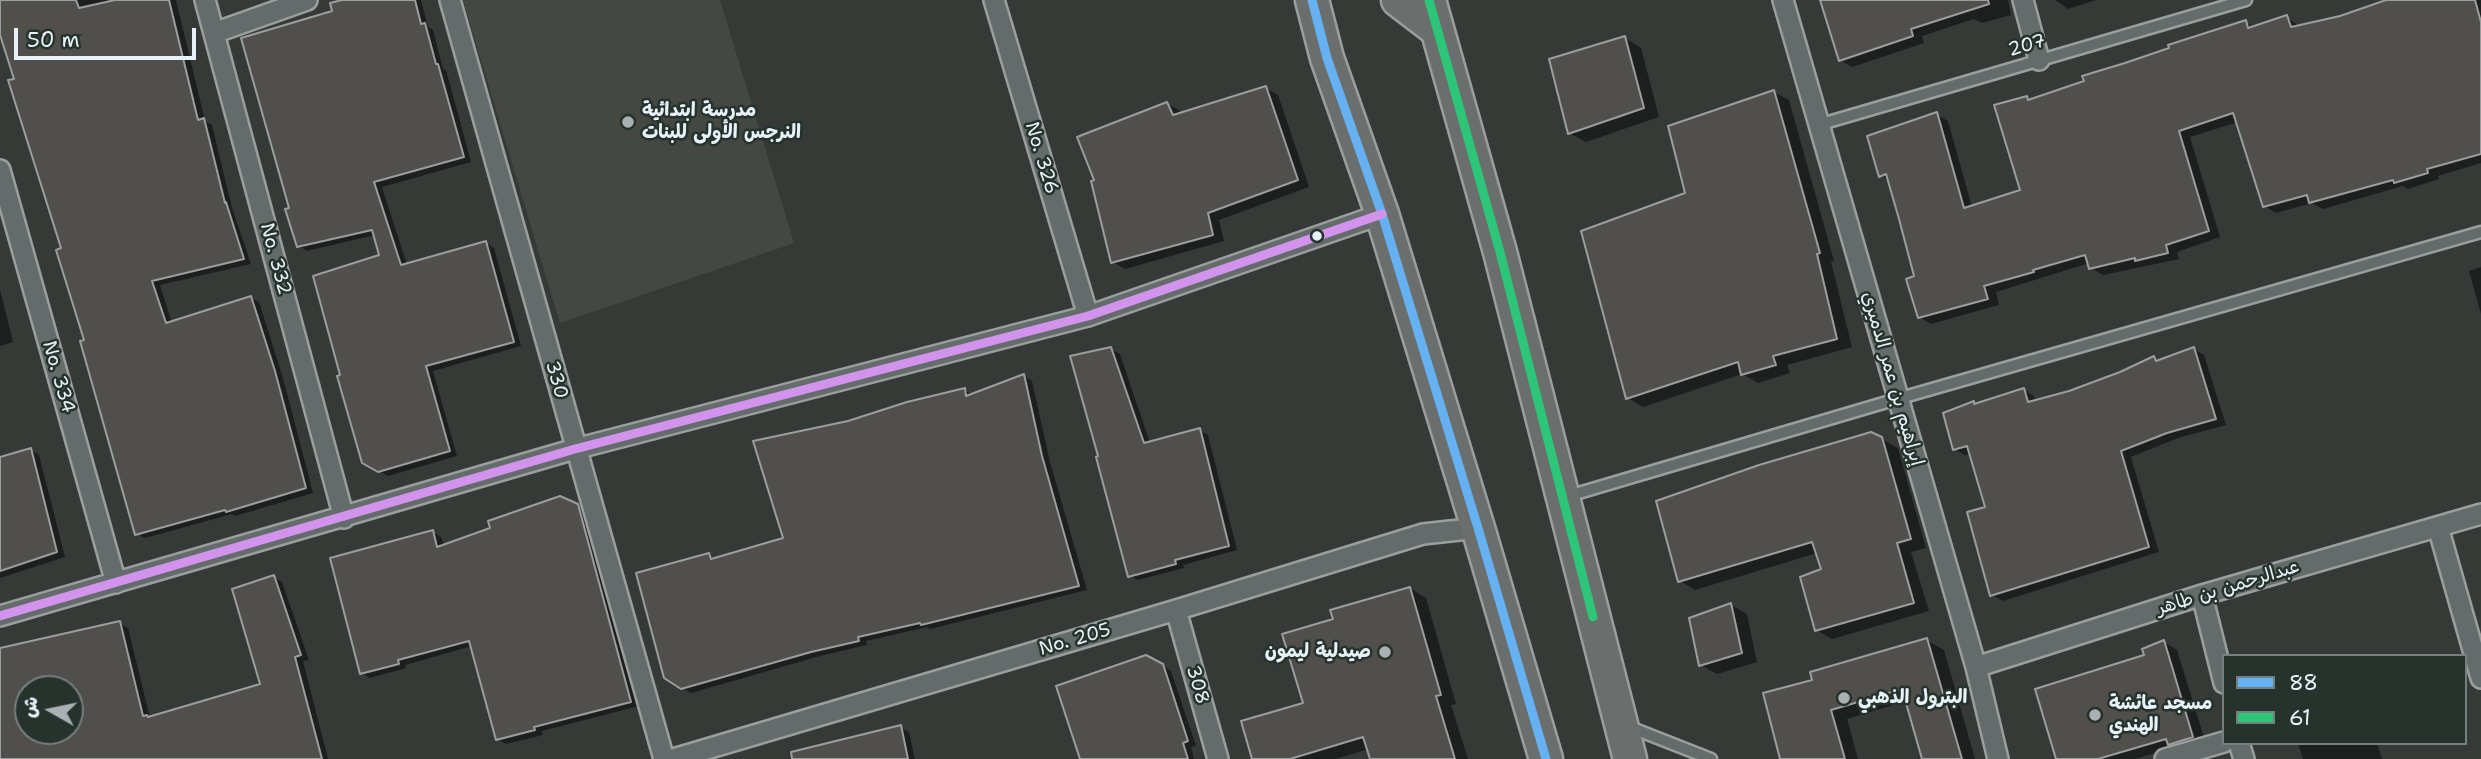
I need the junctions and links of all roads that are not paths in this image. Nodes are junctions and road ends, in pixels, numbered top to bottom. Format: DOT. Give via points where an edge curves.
graph roads {
  1 [pos="205,0"];
  2 [pos="307,0"];
  3 [pos="450,0"];
  4 [pos="994,0"];
  5 [pos="1311,0"];
  6 [pos="1398,0"];
  7 [pos="1783,0"];
  8 [pos="2023,0"];
  9 [pos="2246,0"];
  10 [pos="1432,14"];
  11 [pos="214,33"];
  12 [pos="2039,60"];
  13 [pos="1818,125"];
  14 [pos="0,170"];
  15 [pos="1382,214"];
  16 [pos="2481,232"];
  17 [pos="1088,316"];
  18 [pos="1897,398"];
  19 [pos="575,449"];
  20 [pos="1561,498"];
  21 [pos="2481,514"];
  22 [pos="344,518"];
  23 [pos="2438,527"];
  24 [pos="1478,528"];
  25 [pos="116,583"];
  26 [pos="2202,595"];
  27 [pos="1176,610"];
  28 [pos="0,616"];
  29 [pos="1976,667"];
  30 [pos="2222,675"];
  31 [pos="2481,678"];
  32 [pos="1621,724"];
  33 [pos="2222,742"];
  34 [pos="664,759"];
  35 [pos="673,759"];
  36 [pos="1218,759"];
  37 [pos="1546,759"];
  38 [pos="1630,759"];
  39 [pos="1711,759"];
  40 [pos="1998,759"];
  41 [pos="2165,759"];
  1 -- 11 [label="street, No. 332"];
  2 -- 11 [label="street"];
  3 -- 19 [label="street, 330"];
  4 -- 17 [label="street, No. 326"];
  5 -- 15 [label="main road"];
  6 -- 10 [label="main road"];
  7 -- 13 [label="street, إبراهيم بن عمر الدميري"];
  8 -- 12 [label="street"];
  9 -- 12 [label="lane, 207"];
  10 -- 20 [label="main road" via="1500,252"];
  11 -- 22 [label="street, No. 332"];
  12 -- 13 [label="lane, 207"];
  13 -- 18 [label="street, إبراهيم بن عمر الدميري"];
  14 -- 25 [label="street, No. 334"];
  15 -- 17 [label="street"];
  15 -- 24 [label="main road"];
  16 -- 18 [label="lane"];
  17 -- 19 [label="street"];
  18 -- 20 [label="lane"];
  18 -- 29 [label="street, إبراهيم بن عمر الدميري"];
  19 -- 22 [label="street"];
  19 -- 34 [label="street, 330"];
  20 -- 32 [label="main road"];
  21 -- 23 [label="street, عبدالرحمن بن طاهر"];
  22 -- 25 [label="street"];
  23 -- 26 [label="street, عبدالرحمن بن طاهر"];
  23 -- 31 [label="street"];
  24 -- 27 [label="street, No. 205" via="1423,534"];
  24 -- 37 [label="main road"];
  25 -- 28 [label="street"];
  26 -- 29 [label="street, عبدالرحمن بن طاهر"];
  26 -- 30 [label="street"];
  27 -- 35 [label="street, No. 205"];
  27 -- 36 [label="street, 308"];
  29 -- 40 [label="street, إبراهيم بن عمر الدميري"];
  32 -- 38 [label="main road"];
  32 -- 39 [label="lane"];
  33 -- 41 [label="street"];
}
